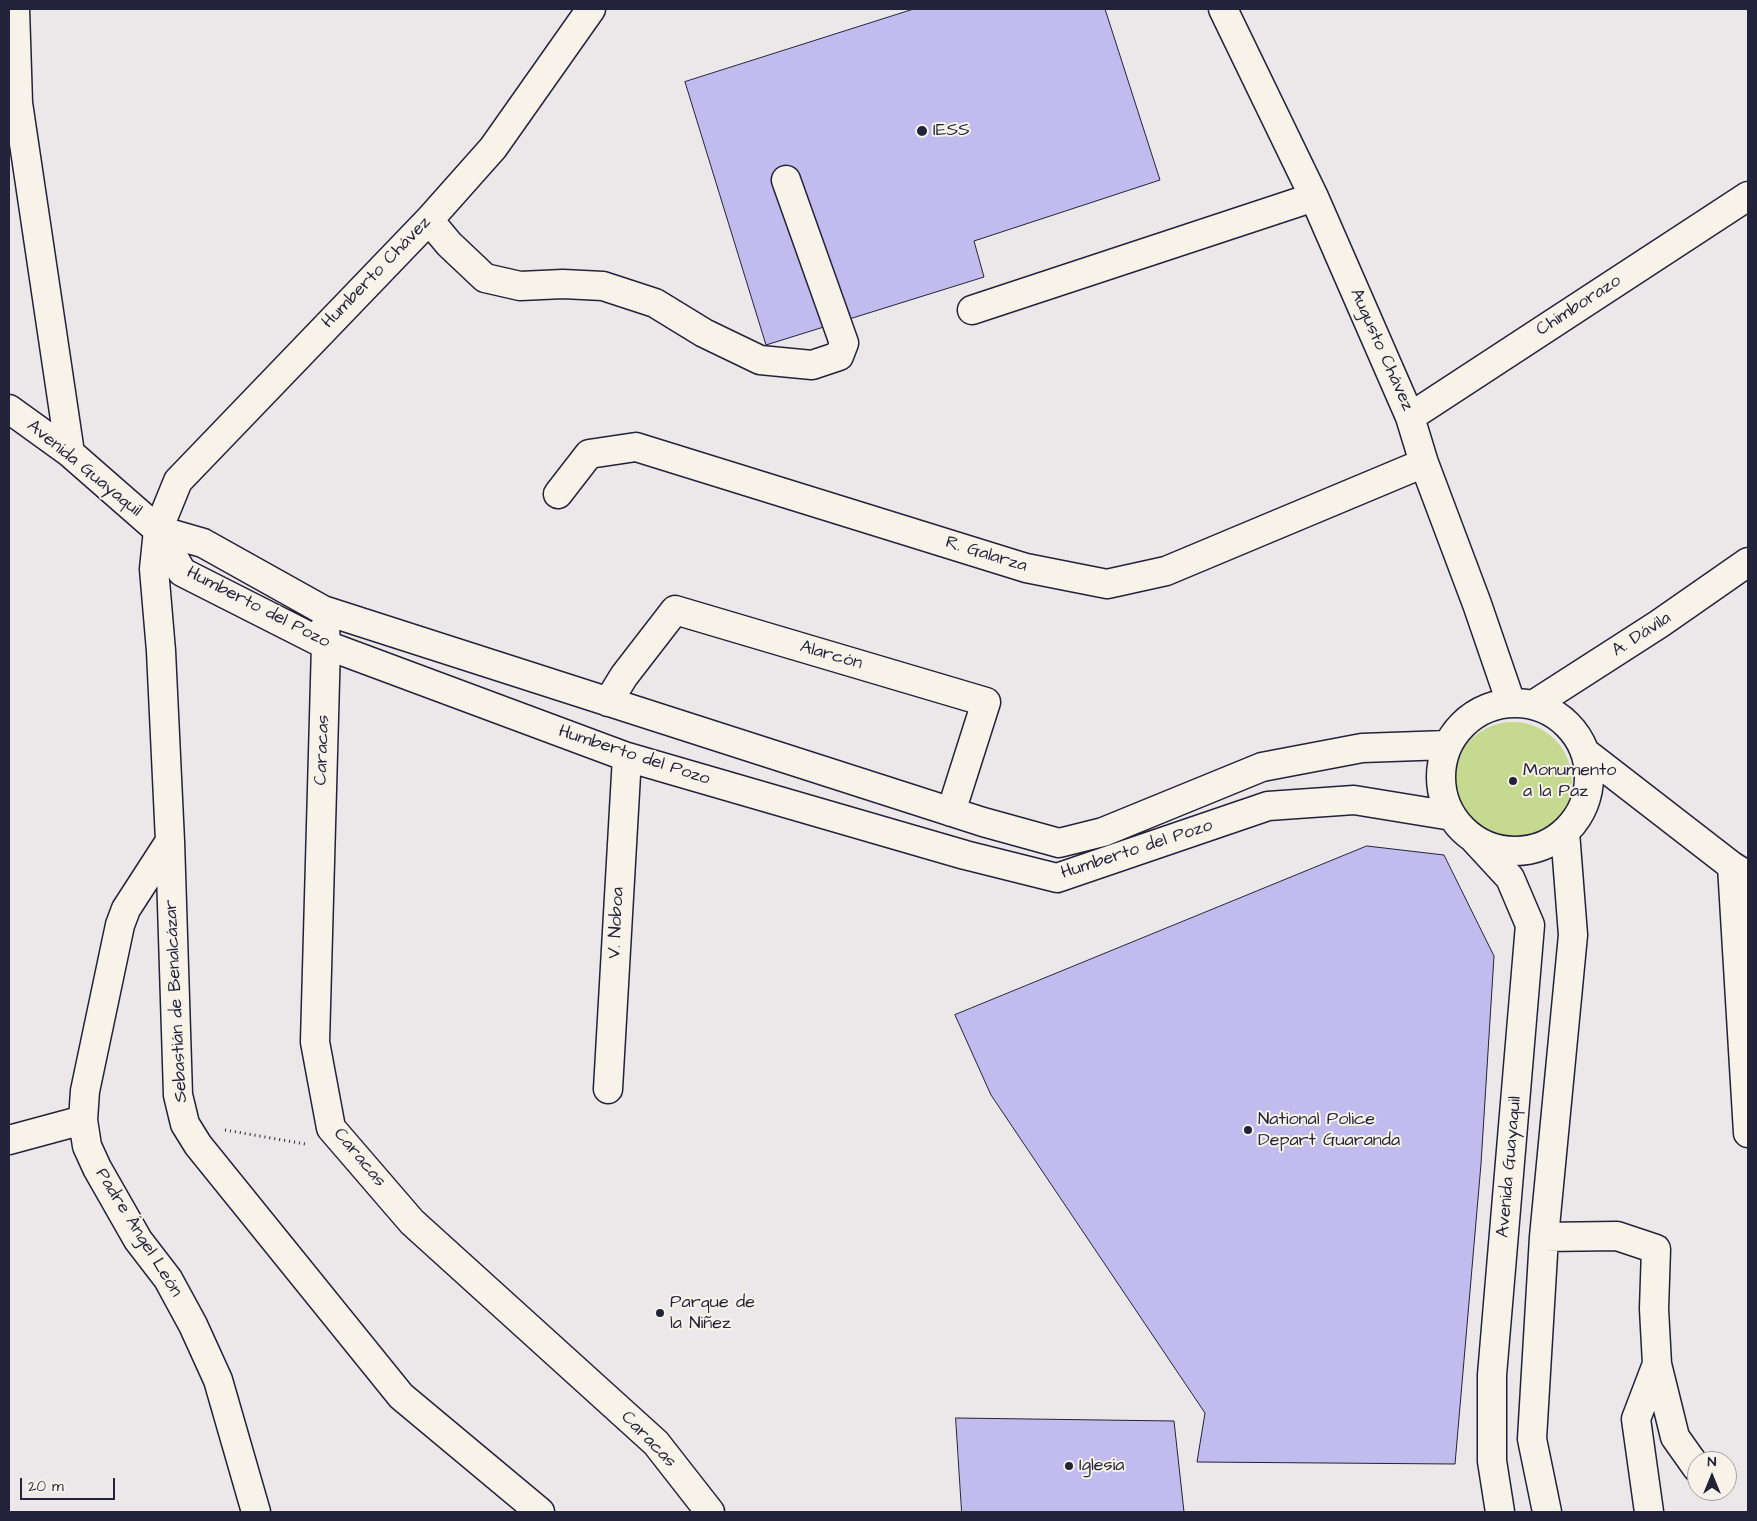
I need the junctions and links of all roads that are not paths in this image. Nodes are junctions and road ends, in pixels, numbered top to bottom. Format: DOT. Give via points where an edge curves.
graph roads {
  1 [pos="15,9"];
  2 [pos="590,9"];
  3 [pos="1223,9"];
  4 [pos="786,180"];
  5 [pos="1748,196"];
  6 [pos="1314,197"];
  7 [pos="429,220"];
  8 [pos="972,310"];
  9 [pos="9,409"];
  10 [pos="1410,417"];
  11 [pos="70,453"];
  12 [pos="1424,464"];
  13 [pos="558,494"];
  14 [pos="158,530"];
  15 [pos="1748,562"];
  16 [pos="323,610"];
  17 [pos="326,645"];
  18 [pos="608,702"];
  19 [pos="1522,704"];
  20 [pos="1447,745"];
  21 [pos="1586,753"];
  22 [pos="627,757"];
  23 [pos="951,812"];
  24 [pos="1452,816"];
  25 [pos="1565,832"];
  26 [pos="1474,839"];
  27 [pos="170,840"];
  28 [pos="1740,871"];
  29 [pos="608,1088"];
  30 [pos="83,1120"];
  31 [pos="1748,1134"];
  32 [pos="9,1140"];
  33 [pos="1544,1238"];
  34 [pos="1657,1364"];
  35 [pos="1687,1454"];
  36 [pos="256,1512"];
  37 [pos="540,1512"];
  38 [pos="710,1512"];
  39 [pos="1500,1512"];
  40 [pos="1547,1512"];
  41 [pos="1649,1512"];
  1 -- 11 [label="street" via="18,103"];
  2 -- 7 [label="street, Humberto Chávez" via="493,148"];
  3 -- 6 [label="street, Augusto Chávez"];
  4 -- 7 [label="street" via="844,343 839,356 812,365 760,360 704,333 655,303 604,286 520,286 485,278"];
  5 -- 10 [label="street, Chimborazo"];
  6 -- 8 [label="street"];
  6 -- 10 [label="street, Augusto Chávez"];
  7 -- 14 [label="street, Humberto Chávez" via="178,481"];
  9 -- 11 [label="street, Avenida Guayaquil"];
  10 -- 12 [label="street, Augusto Chávez"];
  11 -- 14 [label="street, Avenida Guayaquil"];
  12 -- 13 [label="street, R. Galarza" via="1166,571 1107,584 1026,568 636,447 589,454"];
  12 -- 19 [label="street, Augusto Chávez" via="1477,604"];
  14 -- 16 [label="street, Humberto del Pozo" via="203,543"];
  14 -- 17 [label="street, Humberto del Pozo" via="182,572"];
  14 -- 27 [label="street, Sebastián de Benalcázar" via="154,569"];
  15 -- 19 [label="street, A. Dávila" via="1659,624"];
  16 -- 17 [label="street, Caracas"];
  16 -- 18 [label="street, Humberto del Pozo"];
  17 -- 22 [label="street, Humberto del Pozo"];
  17 -- 38 [label="street, Caracas" via="315,1042 331,1128 412,1222 656,1442"];
  18 -- 23 [label="street, Humberto del Pozo"];
  18 -- 23 [label="street, Alarcón" via="675,610 986,702"];
  19 -- 20 [label="street" via="1491,706 1473,715 1458,728"];
  19 -- 21 [label="street" via="1556,715 1574,731"];
  20 -- 23 [label="street, Humberto del Pozo" via="1362,748 1262,766 1103,832 1059,843"];
  20 -- 24 [label="street" via="1440,769 1442,793"];
  21 -- 25 [label="street" via="1590,774 1588,795 1579,815"];
  21 -- 28 [label="street"];
  22 -- 24 [label="street, Humberto del Pozo" via="965,855 1057,878 1268,806 1354,800"];
  22 -- 29 [label="street, V. Noboa"];
  24 -- 26 [label="street"];
  25 -- 26 [label="street" via="1544,845 1521,851 1496,849"];
  25 -- 33 [label="street" via="1573,935"];
  26 -- 39 [label="street, Avenida Guayaquil" via="1510,878 1530,926 1492,1375 1492,1461"];
  27 -- 30 [label="street, Padre Ángel León" via="126,909 120,926 85,1091"];
  27 -- 37 [label="street, Sebastián de Benalcázar" via="178,1095 186,1124 198,1145 401,1396"];
  28 -- 31 [label="street"];
  30 -- 32 [label="street"];
  30 -- 36 [label="street, Padre Ángel León" via="87,1146 97,1168 138,1240 168,1279 218,1380"];
  33 -- 34 [label="street" via="1617,1236 1656,1249 1654,1309"];
  33 -- 40 [label="street" via="1532,1439"];
  34 -- 35 [label="street" via="1675,1437"];
  34 -- 41 [label="street" via="1636,1420"];
}
